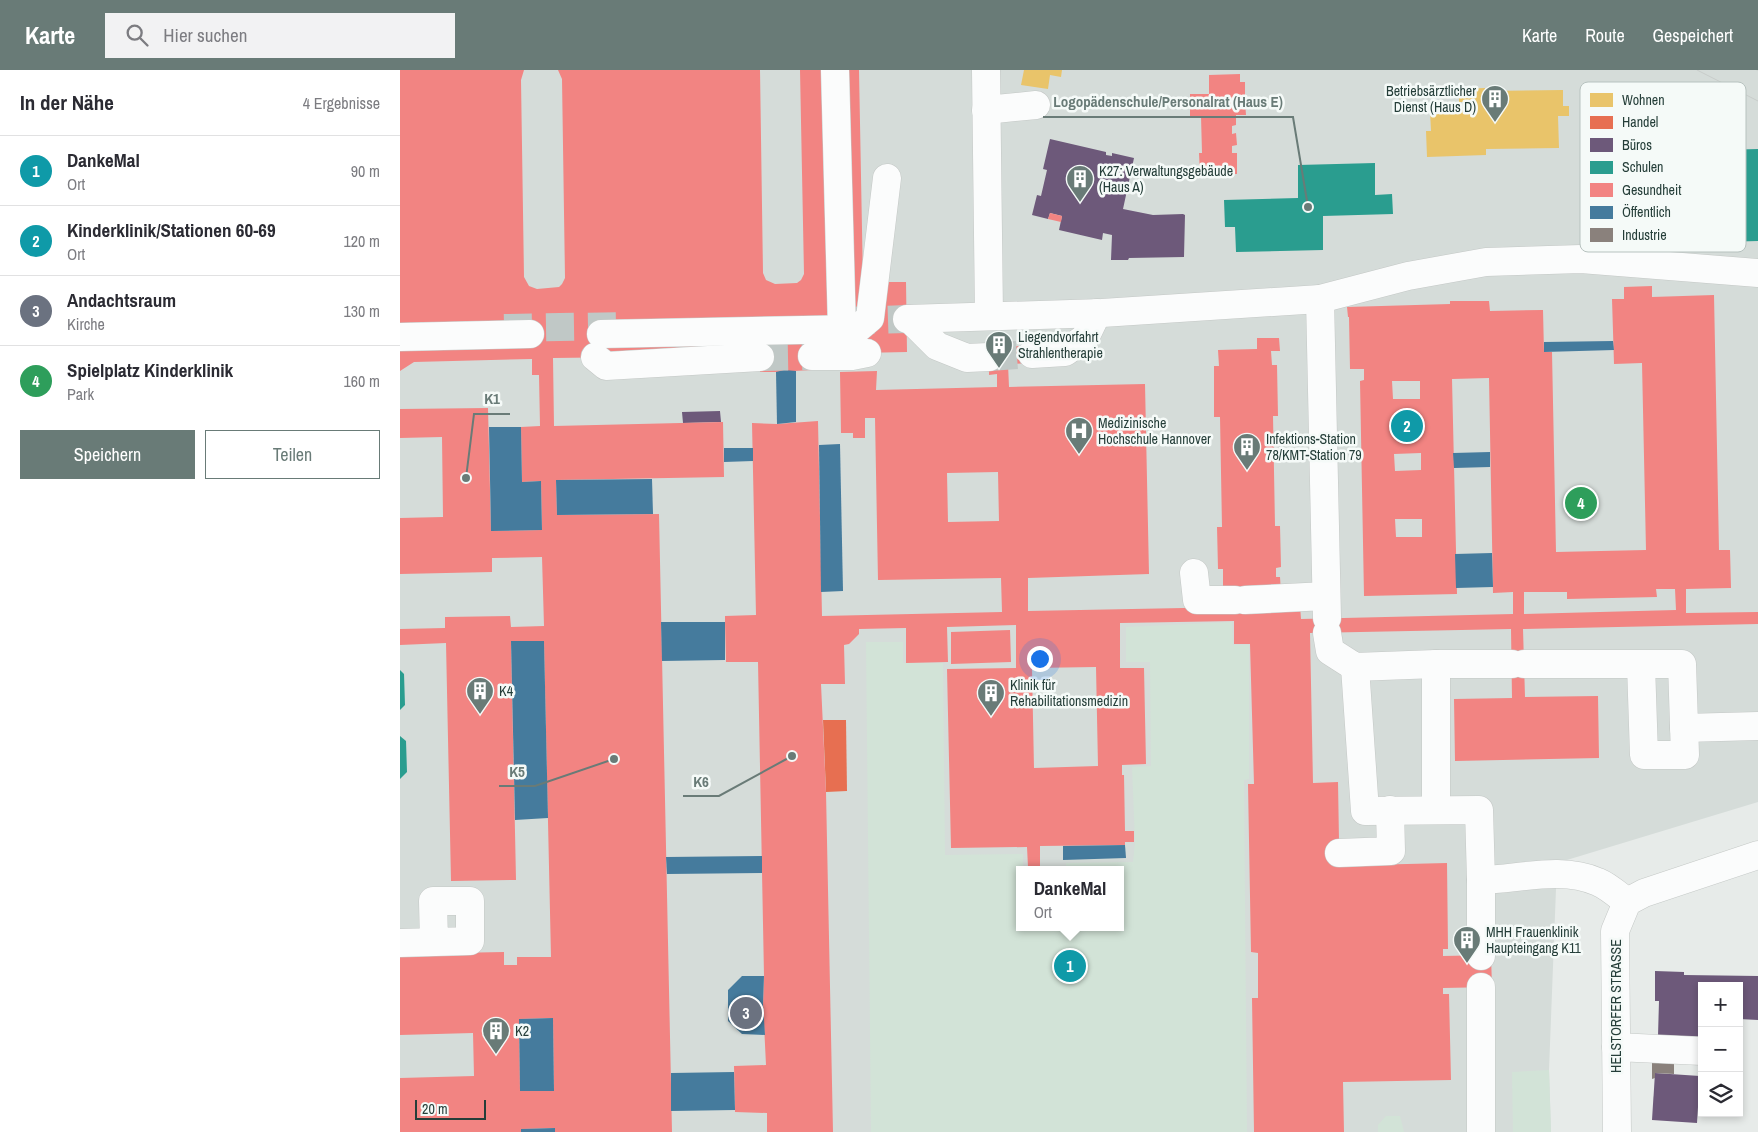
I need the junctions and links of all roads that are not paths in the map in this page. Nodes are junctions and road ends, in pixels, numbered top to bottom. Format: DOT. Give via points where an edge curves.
graph roads {
  1 [pos="835,70"];
  2 [pos="986,70"];
  3 [pos="1036,105"];
  4 [pos="986,110"];
  5 [pos="887,178"];
  6 [pos="1758,273"];
  7 [pos="1320,299"];
  8 [pos="1097,313"];
  9 [pos="989,315"];
  10 [pos="842,330"];
  11 [pos="530,334"];
  12 [pos="427,336"];
  13 [pos="400,337"];
  14 [pos="867,353"];
  15 [pos="400,354"];
  16 [pos="1032,354"];
  17 [pos="812,356"];
  18 [pos="989,357"];
  19 [pos="760,358"];
  20 [pos="1194,573"];
  21 [pos="1327,616"];
  22 [pos="1436,664"];
  23 [pos="1641,665"];
  24 [pos="1355,666"];
  25 [pos="1758,726"];
  26 [pos="1684,728"];
  27 [pos="1390,810"];
  28 [pos="1436,810"];
  29 [pos="1339,853"];
  30 [pos="1758,856"];
  31 [pos="1482,880"];
  32 [pos="1627,902"];
  33 [pos="434,942"];
  34 [pos="400,943"];
  35 [pos="1481,956"];
  36 [pos="1481,987"];
  37 [pos="1616,1047"];
  38 [pos="1698,1051"];
  39 [pos="1481,1132"];
  40 [pos="1617,1132"];
  1 -- 10 [label="street"];
  2 -- 4 [label="street"];
  3 -- 4 [label="street"];
  4 -- 9 [label="street"];
  5 -- 10 [label="street" via="870,318 857,329"];
  6 -- 7 [label="street" via="1581,259 1486,262 1408,276"];
  7 -- 8 [label="street"];
  7 -- 21 [label="street"];
  8 -- 9 [label="street"];
  8 -- 16 [label="street" via="1085,338 1065,352"];
  9 -- 18 [label="street" via="909,319 937,346 966,358"];
  10 -- 19 [label="street" via="598,346 606,366"];
  11 -- 12 [label="street"];
  12 -- 13 [label="street"];
  12 -- 15 [label="street"];
  14 -- 17 [label="street"];
  20 -- 21 [label="street" via="1197,600 1240,600"];
  21 -- 24 [label="street" via="1330,651"];
  22 -- 23 [label="street"];
  22 -- 24 [label="street"];
  22 -- 28 [label="street"];
  23 -- 26 [label="street" via="1682,664"];
  23 -- 26 [label="street" via="1644,755 1685,755"];
  24 -- 27 [label="street" via="1365,810"];
  25 -- 26 [label="street"];
  27 -- 28 [label="street"];
  27 -- 29 [label="street" via="1391,851"];
  28 -- 31 [label="street" via="1480,810"];
  30 -- 32 [label="street" via="1644,893"];
  31 -- 32 [label="street" via="1575,875 1599,882"];
  31 -- 35 [label="street"];
  32 -- 37 [label="street, HELSTORFER STRASSE" via="1615,930"];
  33 -- 34 [label="street"];
  36 -- 39 [label="street"];
  37 -- 38 [label="street"];
  37 -- 40 [label="street, HELSTORFER STRASSE"];
}
